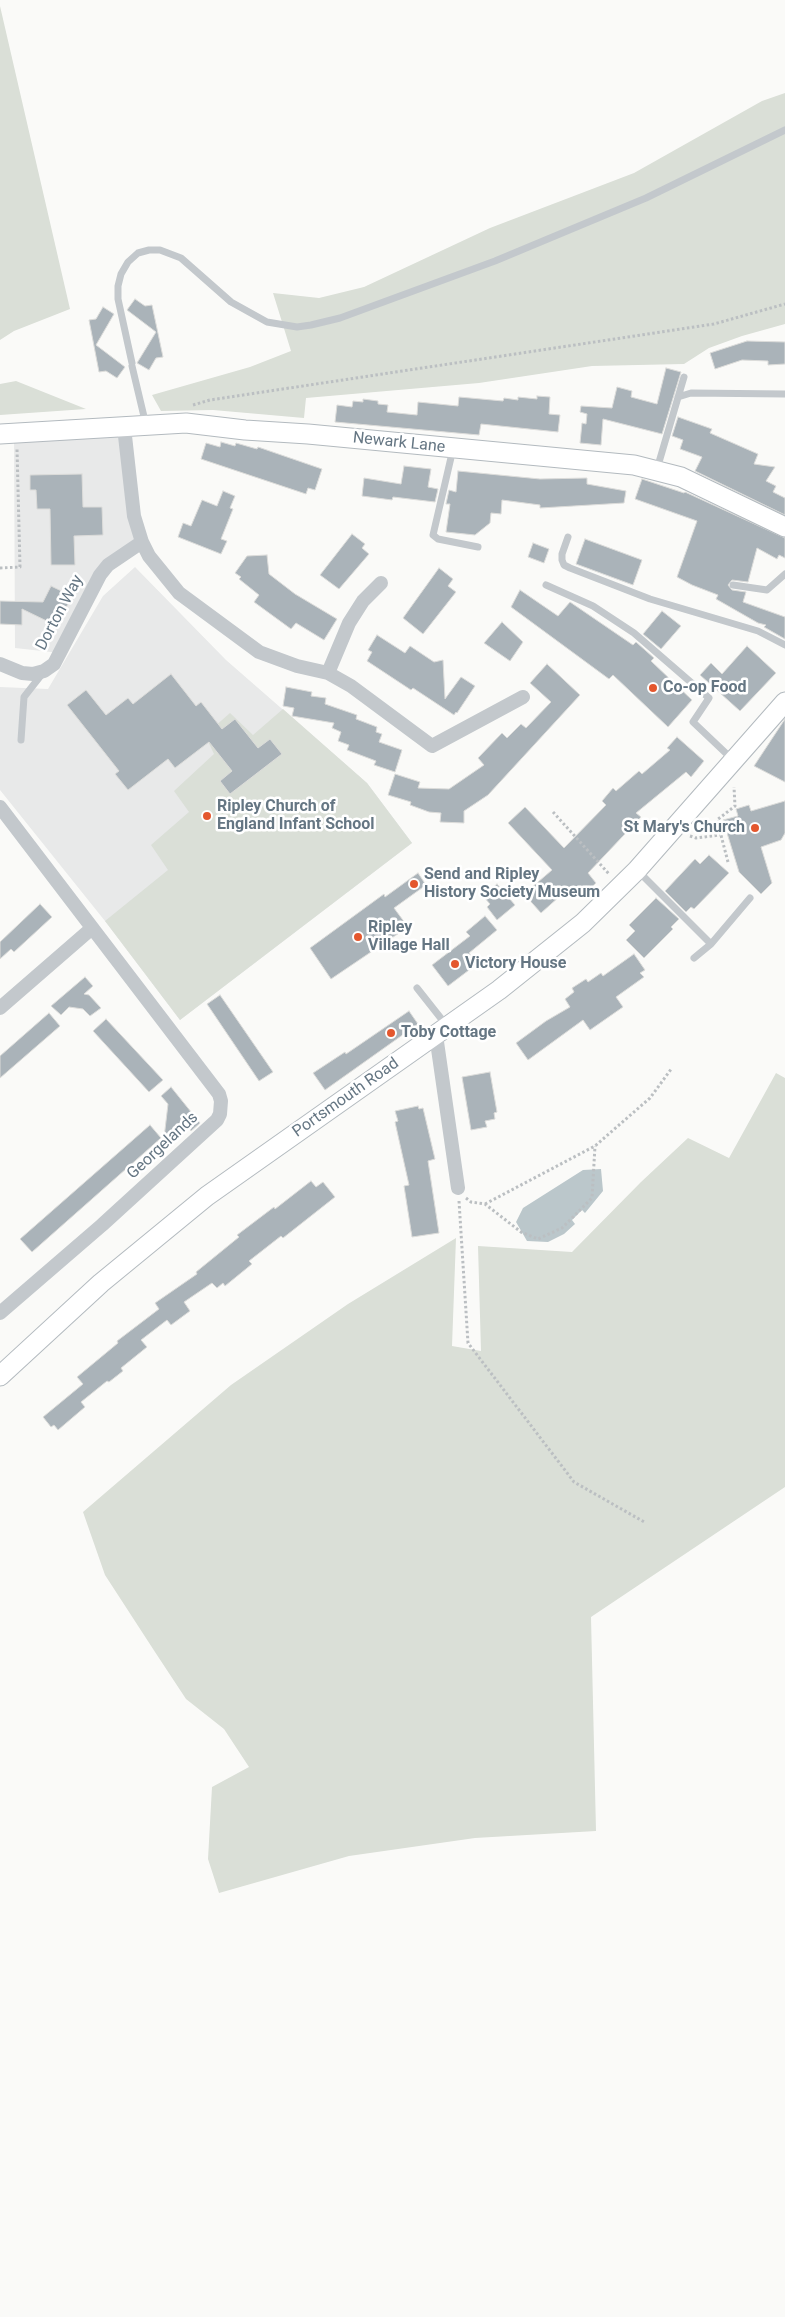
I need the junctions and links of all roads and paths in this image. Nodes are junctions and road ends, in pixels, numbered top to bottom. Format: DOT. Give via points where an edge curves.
graph roads {
  1 [pos="785,130"];
  2 [pos="785,304"];
  3 [pos="684,377"];
  4 [pos="785,394"];
  5 [pos="678,397"];
  6 [pos="192,405"];
  7 [pos="146,426"];
  8 [pos="124,427"];
  9 [pos="8,434"];
  10 [pos="453,448"];
  11 [pos="657,469"];
  12 [pos="785,527"];
  13 [pos="568,537"];
  14 [pos="142,542"];
  15 [pos="478,547"];
  16 [pos="0,568"];
  17 [pos="785,574"];
  18 [pos="381,583"];
  19 [pos="546,585"];
  20 [pos="733,585"];
  21 [pos="785,644"];
  22 [pos="0,664"];
  23 [pos="44,672"];
  24 [pos="328,673"];
  25 [pos="523,697"];
  26 [pos="785,702"];
  27 [pos="21,740"];
  28 [pos="734,761"];
  29 [pos="733,787"];
  30 [pos="0,807"];
  31 [pos="553,812"];
  32 [pos="720,835"];
  33 [pos="690,836"];
  34 [pos="728,862"];
  35 [pos="637,870"];
  36 [pos="610,874"];
  37 [pos="750,898"];
  38 [pos="91,929"];
  39 [pos="711,944"];
  40 [pos="694,958"];
  41 [pos="417,988"];
  42 [pos="0,1008"];
  43 [pos="442,1031"];
  44 [pos="672,1068"];
  45 [pos="595,1146"];
  46 [pos="458,1189"];
  47 [pos="485,1204"];
  48 [pos="0,1313"];
  49 [pos="0,1376"];
  50 [pos="646,1523"];
  1 -- 7 [label="lane" via="646,198 494,261 311,326 267,322 231,302 181,258 160,250 138,253 128,262 118,286 118,299"];
  2 -- 6 [label="path" via="714,324"];
  3 -- 5 [label="lane"];
  4 -- 5 [label="lane" via="691,393"];
  5 -- 11 [label="lane"];
  7 -- 8 [label="main road, Newark Lane"];
  7 -- 10 [label="main road, Newark Lane" via="186,423"];
  8 -- 9 [label="main road, Newark Lane"];
  8 -- 14 [label="street" via="132,508"];
  9 -- 16 [label="path" via="20,567"];
  10 -- 11 [label="main road, Newark Lane" via="634,464"];
  10 -- 15 [label="lane" via="433,535 438,539"];
  11 -- 12 [label="main road, Newark Lane" via="681,477"];
  13 -- 21 [label="lane" via="562,560 570,568 650,599 748,628"];
  14 -- 23 [label="street, Dorton Way" via="108,565 54,664"];
  14 -- 24 [label="street" via="158,569 179,593 259,652"];
  17 -- 20 [label="lane" via="767,590"];
  18 -- 24 [label="street" via="363,601 349,623"];
  19 -- 28 [label="lane" via="593,606 634,633 709,698 693,722"];
  22 -- 23 [label="street, Dorton Way" via="22,673"];
  23 -- 27 [label="lane" via="24,697"];
  24 -- 25 [label="street" via="351,686 432,746"];
  26 -- 28 [label="main road, Portsmouth Road"];
  28 -- 35 [label="main road, Portsmouth Road"];
  29 -- 32 [label="path" via="735,806 717,820"];
  30 -- 38 [label="street, Georgelands"];
  31 -- 36 [label="path"];
  32 -- 33 [label="path"];
  32 -- 34 [label="path"];
  35 -- 39 [label="lane"];
  35 -- 43 [label="main road, Portsmouth Road" via="560,942"];
  37 -- 39 [label="lane"];
  38 -- 42 [label="street"];
  38 -- 48 [label="street, Georgelands" via="218,1094 221,1108 217,1120"];
  39 -- 40 [label="lane"];
  41 -- 43 [label="lane"];
  43 -- 46 [label="street"];
  43 -- 49 [label="main road, Portsmouth Road" via="199,1203 102,1283"];
  44 -- 45 [label="path" via="650,1098"];
  45 -- 47 [label="path"];
  45 -- 47 [label="path" via="592,1198 562,1228 538,1239 521,1232"];
  46 -- 47 [label="path" via="471,1202"];
  46 -- 50 [label="path" via="468,1343 574,1482"];
}
